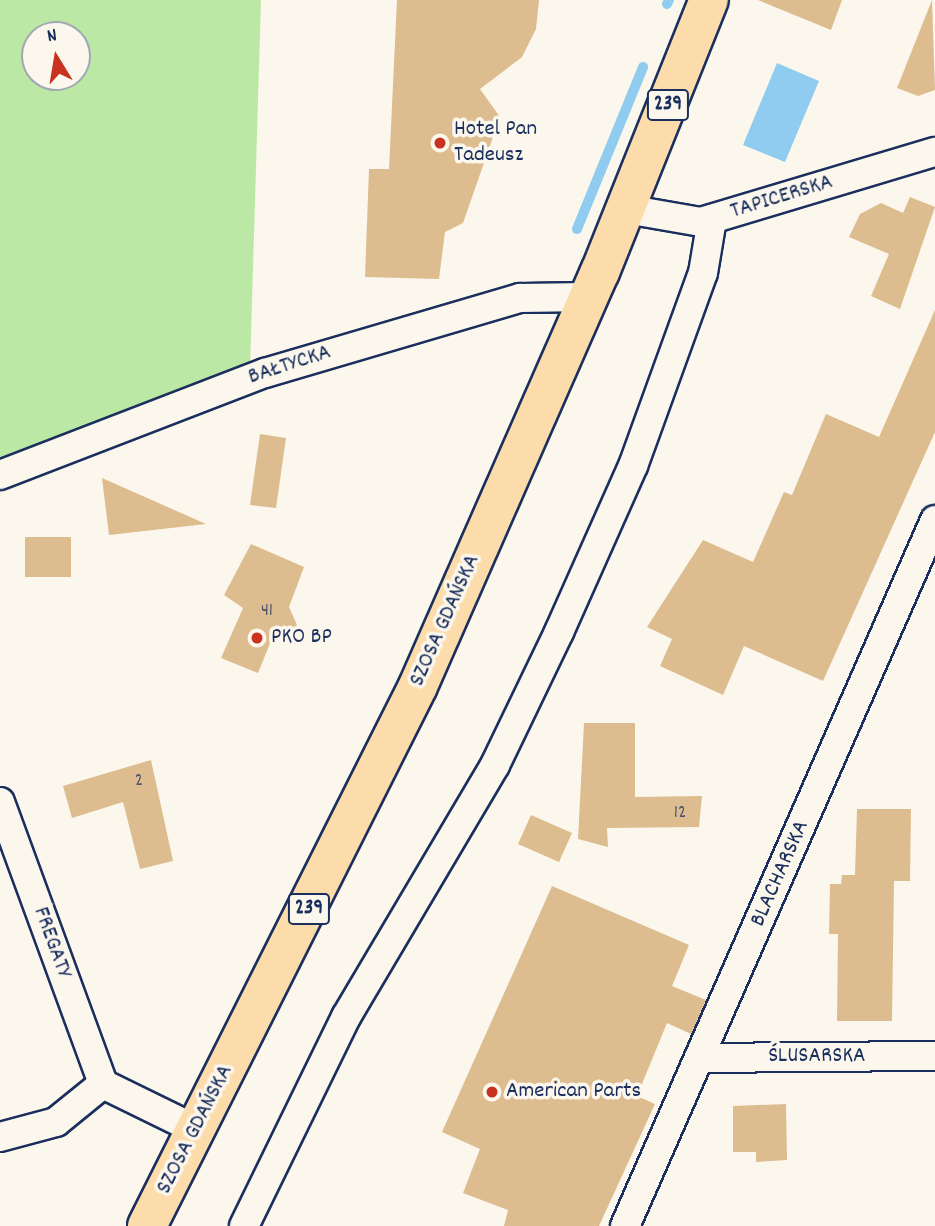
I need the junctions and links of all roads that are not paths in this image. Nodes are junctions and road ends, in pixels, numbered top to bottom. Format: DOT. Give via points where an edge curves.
graph roads {
  1 [pos="709,0"];
  2 [pos="935,152"];
  3 [pos="626,209"];
  4 [pos="712,219"];
  5 [pos="588,297"];
  6 [pos="0,475"];
  7 [pos="935,520"];
  8 [pos="0,802"];
  9 [pos="935,1056"];
  10 [pos="699,1058"];
  11 [pos="103,1084"];
  12 [pos="197,1130"];
  13 [pos="0,1137"];
  14 [pos="147,1226"];
  15 [pos="244,1226"];
  16 [pos="625,1226"];
  1 -- 3 [label="main road, SZOSA GDAŃSKA / 239"];
  2 -- 4 [label="street, TAPICERSKA"];
  3 -- 4 [label="street, TAPICERSKA" via="691,223"];
  3 -- 5 [label="main road, SZOSA GDAŃSKA / 239"];
  4 -- 15 [label="street" via="703,273 633,466 559,632 495,765 346,1017"];
  5 -- 6 [label="street, BAŁTYCKA" via="527,296 291,365"];
  5 -- 12 [label="main road, SZOSA GDAŃSKA / 239" via="418,686"];
  7 -- 10 [label="street, BLACHARSKA"];
  8 -- 11 [label="street, FREGATY"];
  9 -- 10 [label="street, ŚLUSARSKA"];
  10 -- 16 [label="street, BLACHARSKA"];
  11 -- 12 [label="street"];
  11 -- 13 [label="street" via="56,1122"];
  12 -- 14 [label="main road, SZOSA GDAŃSKA / 239"];
}
